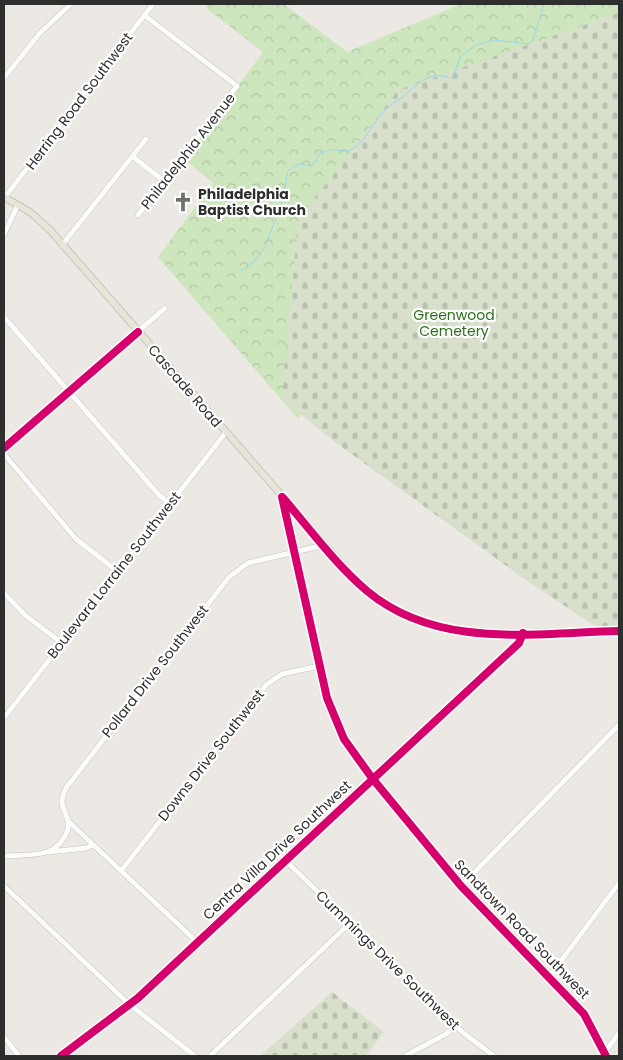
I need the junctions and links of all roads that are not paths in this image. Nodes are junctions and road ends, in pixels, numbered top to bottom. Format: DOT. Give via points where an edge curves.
graph roads {
  1 [pos="70,4"];
  2 [pos="153,4"];
  3 [pos="144,15"];
  4 [pos="4,78"];
  5 [pos="146,139"];
  6 [pos="133,156"];
  7 [pos="164,181"];
  8 [pos="4,197"];
  9 [pos="18,204"];
  10 [pos="138,214"];
  11 [pos="4,234"];
  12 [pos="62,245"];
  13 [pos="165,308"];
  14 [pos="4,317"];
  15 [pos="138,332"];
  16 [pos="69,391"];
  17 [pos="226,432"];
  18 [pos="4,448"];
  19 [pos="4,454"];
  20 [pos="282,497"];
  21 [pos="169,503"];
  22 [pos="324,545"];
  23 [pos="295,552"];
  24 [pos="117,571"];
  25 [pos="4,593"];
  26 [pos="619,631"];
  27 [pos="523,633"];
  28 [pos="62,643"];
  29 [pos="319,666"];
  30 [pos="4,718"];
  31 [pos="619,726"];
  32 [pos="372,778"];
  33 [pos="68,821"];
  34 [pos="93,845"];
  35 [pos="48,852"];
  36 [pos="4,856"];
  37 [pos="285,860"];
  38 [pos="121,871"];
  39 [pos="619,884"];
  40 [pos="4,886"];
  41 [pos="460,886"];
  42 [pos="350,923"];
  43 [pos="197,942"];
  44 [pos="549,976"];
  45 [pos="129,1004"];
  46 [pos="456,1026"];
  47 [pos="619,1033"];
  48 [pos="4,1037"];
  49 [pos="604,1055"];
  50 [pos="19,1056"];
  51 [pos="61,1056"];
  52 [pos="195,1056"];
  53 [pos="210,1056"];
  54 [pos="405,1056"];
  55 [pos="494,1056"];
  1 -- 4 [label="street" via="40,32"];
  2 -- 3 [label="street, Herring Road Southwest"];
  3 -- 7 [label="street, Philadelphia Avenue" via="237,86"];
  3 -- 8 [label="street, Herring Road Southwest"];
  5 -- 6 [label="street"];
  6 -- 7 [label="street"];
  6 -- 12 [label="street"];
  7 -- 10 [label="street, Philadelphia Avenue"];
  8 -- 9 [label="main road, Cascade Road"];
  9 -- 11 [label="street"];
  9 -- 12 [label="main road, Cascade Road" via="41,221"];
  12 -- 15 [label="main road, Cascade Road"];
  13 -- 15 [label="street"];
  14 -- 16 [label="street"];
  15 -- 16 [label="street"];
  15 -- 17 [label="main road, Cascade Road"];
  16 -- 18 [label="street"];
  16 -- 21 [label="street"];
  17 -- 20 [label="main road, Cascade Road"];
  17 -- 21 [label="street, Boulevard Lorraine Southwest"];
  19 -- 24 [label="street" via="76,539"];
  20 -- 22 [label="main road, Cascade Road"];
  20 -- 23 [label="street, Sandtown Road Southwest"];
  21 -- 24 [label="street, Boulevard Lorraine Southwest"];
  22 -- 23 [label="street, Pollard Drive Southwest"];
  22 -- 27 [label="main road, Cascade Road" via="367,591 411,619 462,633"];
  23 -- 29 [label="street, Sandtown Road Southwest"];
  23 -- 33 [label="street, Pollard Drive Southwest" via="248,563 229,577 66,788 61,804"];
  24 -- 28 [label="street, Boulevard Lorraine Southwest"];
  25 -- 28 [label="street" via="26,616"];
  26 -- 27 [label="main road, Cascade Road"];
  27 -- 32 [label="street, Centra Villa Drive Southwest" via="520,643"];
  28 -- 30 [label="street, Boulevard Lorraine Southwest"];
  29 -- 32 [label="street, Sandtown Road Southwest" via="337,726"];
  29 -- 38 [label="street, Downs Drive Southwest" via="282,674 266,685"];
  31 -- 41 [label="street"];
  32 -- 37 [label="street, Centra Villa Drive Southwest"];
  32 -- 41 [label="street, Sandtown Road Southwest"];
  33 -- 34 [label="street"];
  33 -- 35 [label="street" via="64,837"];
  34 -- 35 [label="street"];
  34 -- 38 [label="street"];
  35 -- 36 [label="street"];
  37 -- 42 [label="street, Cummings Drive Southwest"];
  37 -- 43 [label="street, Centra Villa Drive Southwest"];
  38 -- 43 [label="street"];
  39 -- 44 [label="street"];
  40 -- 45 [label="street"];
  41 -- 44 [label="street, Sandtown Road Southwest"];
  42 -- 46 [label="street, Cummings Drive Southwest"];
  42 -- 53 [label="street"];
  43 -- 45 [label="street, Centra Villa Drive Southwest"];
  44 -- 49 [label="street, Sandtown Road Southwest" via="584,1014"];
  45 -- 51 [label="street, Centra Villa Drive Southwest"];
  45 -- 52 [label="street"];
  46 -- 54 [label="street"];
  46 -- 55 [label="street, Cummings Drive Southwest"];
  47 -- 49 [label="street"];
  48 -- 50 [label="street"];
}
